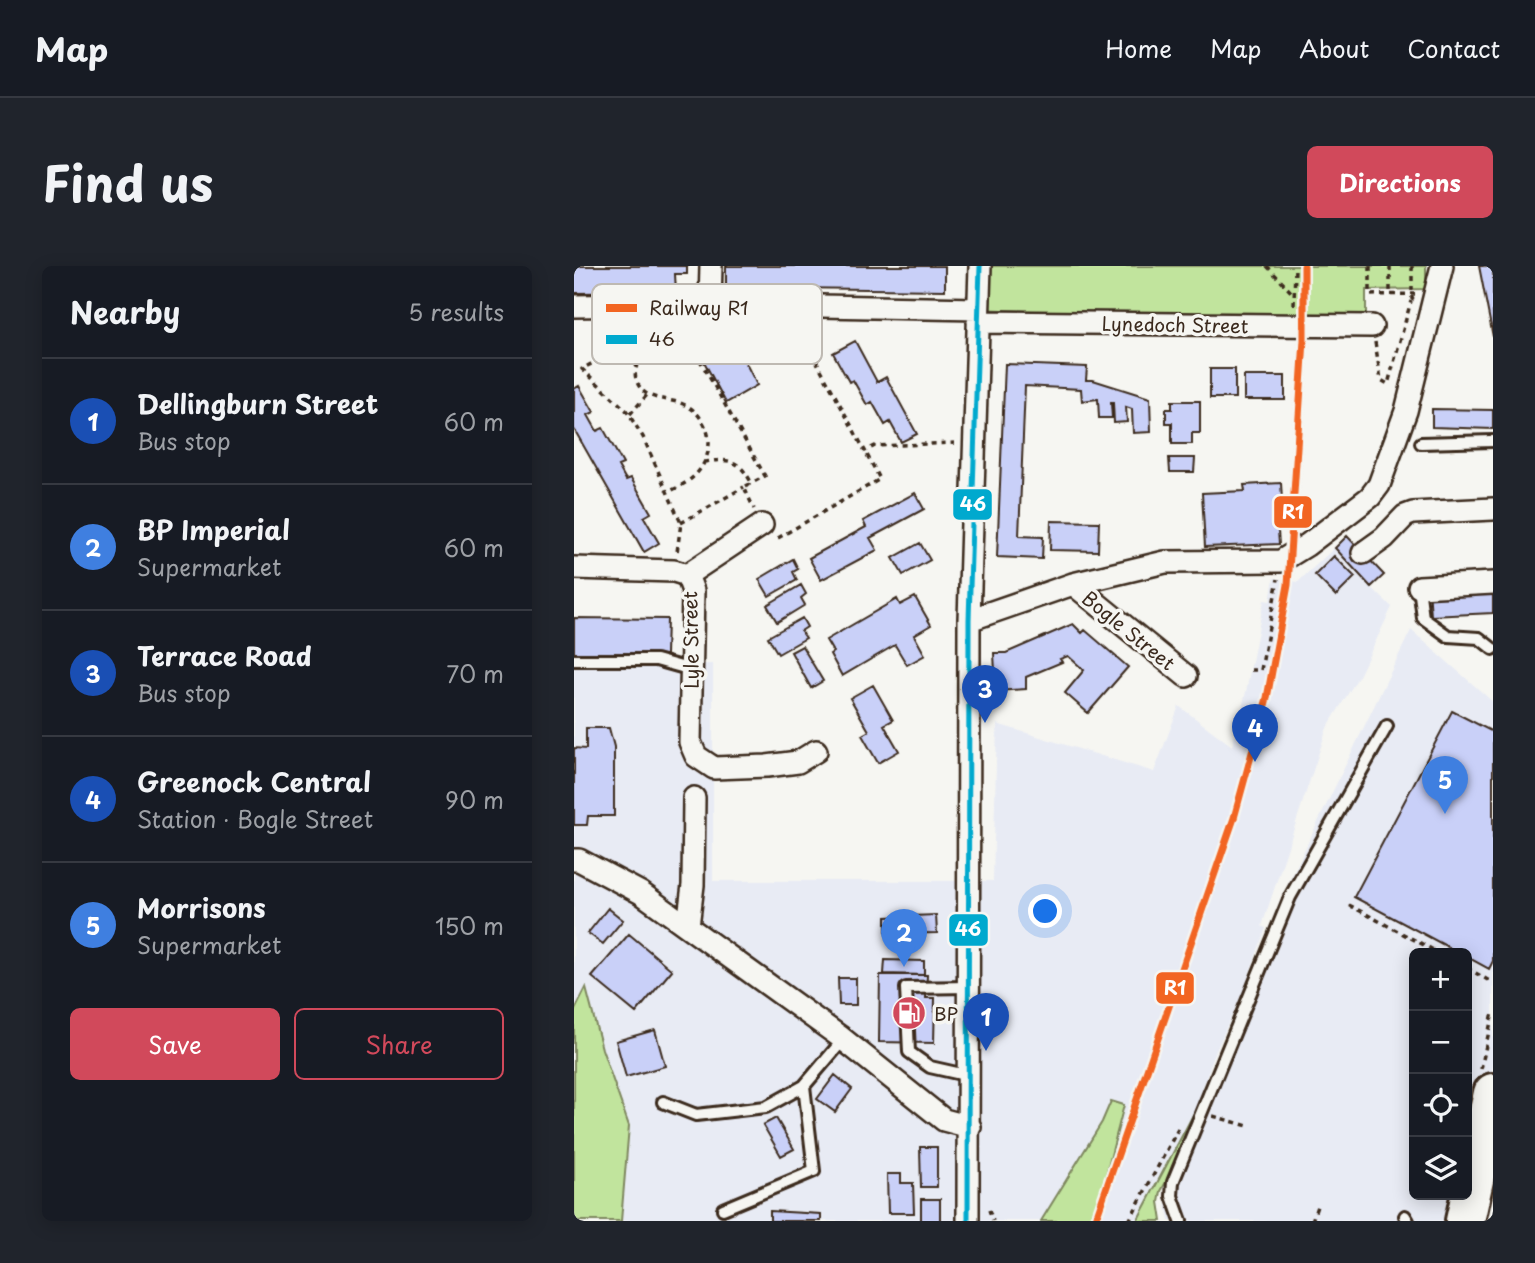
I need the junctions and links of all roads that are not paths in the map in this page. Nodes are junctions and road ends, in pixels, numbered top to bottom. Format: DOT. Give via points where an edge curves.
graph roads {
  1 [pos="711,266"];
  2 [pos="980,266"];
  3 [pos="1442,266"];
  4 [pos="711,284"];
  5 [pos="574,306"];
  6 [pos="592,306"];
  7 [pos="822,308"];
  8 [pos="978,316"];
  9 [pos="1373,326"];
  10 [pos="1493,441"];
  11 [pos="1421,443"];
  12 [pos="1493,509"];
  13 [pos="762,526"];
  14 [pos="1366,557"];
  15 [pos="574,568"];
  16 [pos="680,573"];
  17 [pos="1073,583"];
  18 [pos="1493,583"];
  19 [pos="1419,587"];
  20 [pos="969,620"];
  21 [pos="1493,649"];
  22 [pos="574,660"];
  23 [pos="692,670"];
  24 [pos="1186,676"];
  25 [pos="1387,726"];
  26 [pos="816,751"];
  27 [pos="694,798"];
  28 [pos="574,860"];
  29 [pos="688,926"];
  30 [pos="970,987"];
  31 [pos="843,1040"];
  32 [pos="970,1076"];
  33 [pos="804,1086"];
  34 [pos="1493,1093"];
  35 [pos="663,1102"];
  36 [pos="970,1128"];
  37 [pos="723,1209"];
  38 [pos="970,1217"];
  39 [pos="1181,1221"];
  40 [pos="1465,1221"];
  1 -- 4 [label="street"];
  2 -- 8 [label="street"];
  3 -- 17 [label="street" via="1406,411 1379,485 1370,497 1280,570 1165,562"];
  5 -- 6 [label="street, Lynedoch Street"];
  7 -- 8 [label="street, Lynedoch Street"];
  8 -- 9 [label="street, Lynedoch Street"];
  8 -- 20 [label="street"];
  10 -- 11 [label="lane"];
  12 -- 14 [label="street" via="1405,516"];
  13 -- 16 [label="street, Lyle Street"];
  15 -- 16 [label="street"];
  16 -- 23 [label="street, Lyle Street" via="693,591"];
  17 -- 20 [label="street"];
  17 -- 24 [label="street, Bogle Street"];
  18 -- 19 [label="street"];
  19 -- 21 [label="lane" via="1423,618 1448,636 1479,638"];
  20 -- 30 [label="street"];
  22 -- 23 [label="lane" via="656,660"];
  23 -- 26 [label="street, Lyle Street" via="691,742 696,756 714,768 798,762"];
  25 -- 39 [label="lane" via="1290,897 1173,1182 1172,1196"];
  27 -- 29 [label="street"];
  28 -- 29 [label="street" via="641,893"];
  29 -- 31 [label="street"];
  30 -- 32 [label="street"];
  30 -- 32 [label="lane" via="906,988 909,1052 930,1068"];
  31 -- 33 [label="lane"];
  31 -- 36 [label="street" via="944,1120"];
  32 -- 36 [label="street"];
  33 -- 35 [label="lane" via="766,1107 696,1115"];
  33 -- 37 [label="lane" via="814,1171"];
  34 -- 40 [label="highway"];
  36 -- 38 [label="street"];
}
